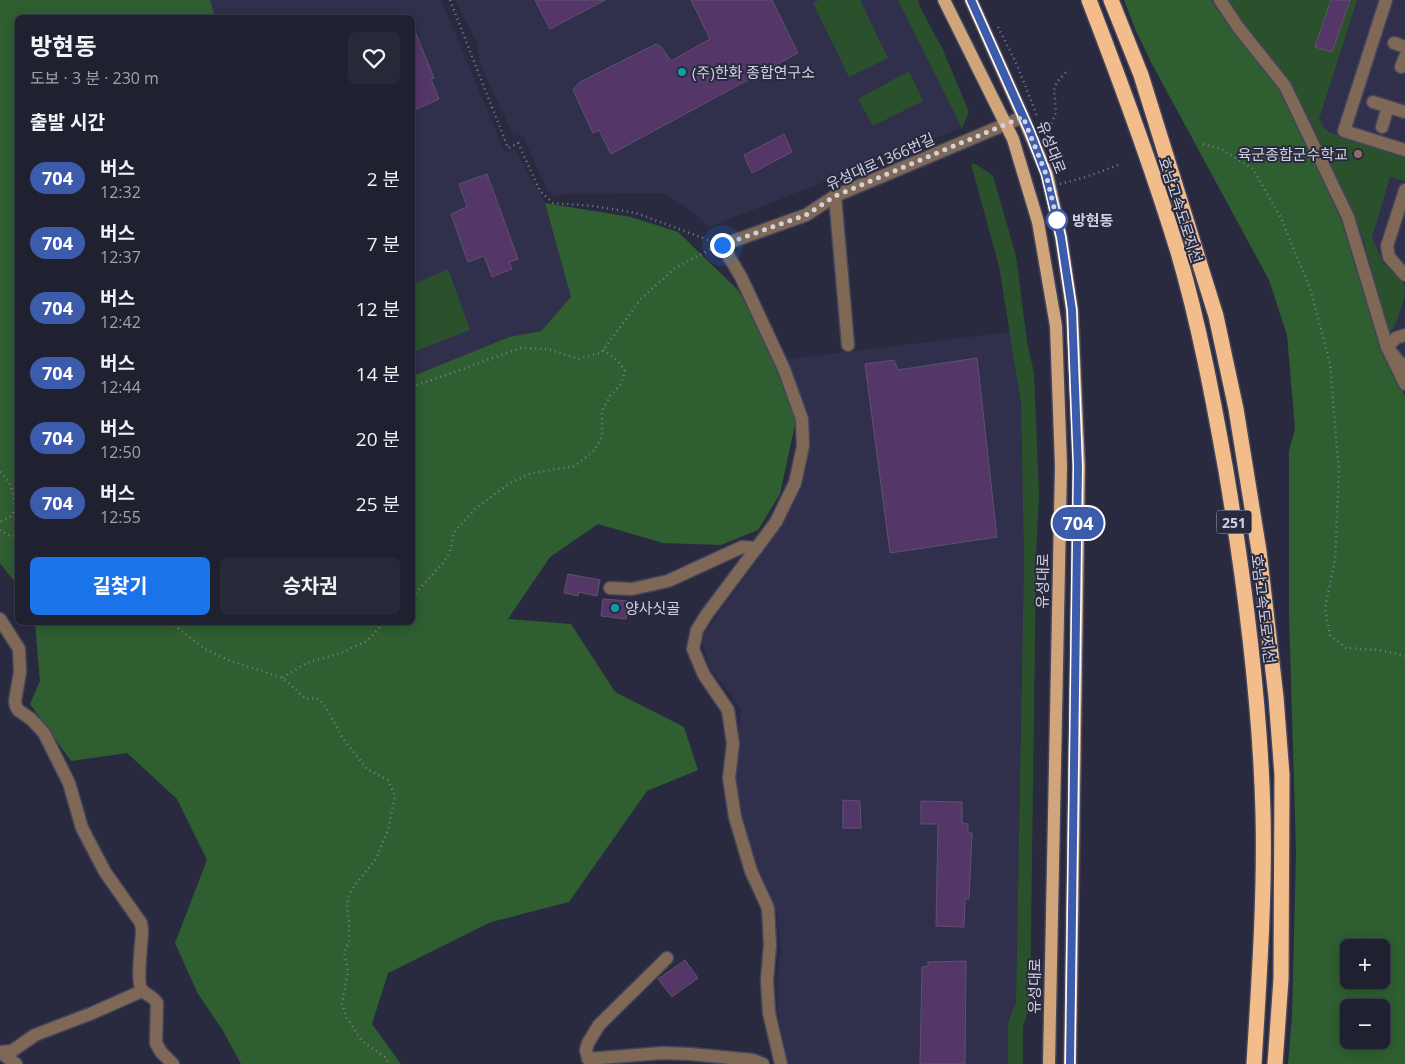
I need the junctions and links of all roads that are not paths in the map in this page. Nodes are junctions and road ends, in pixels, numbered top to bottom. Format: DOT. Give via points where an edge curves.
graph roads {
  1 [pos="944,0"];
  2 [pos="971,0"];
  3 [pos="1089,0"];
  4 [pos="1111,0"];
  5 [pos="1220,0"];
  6 [pos="1386,0"];
  7 [pos="1373,102"];
  8 [pos="1388,107"];
  9 [pos="1405,112"];
  10 [pos="1023,117"];
  11 [pos="1006,124"];
  12 [pos="1382,127"];
  13 [pos="1405,150"];
  14 [pos="1405,190"];
  15 [pos="835,196"];
  16 [pos="1405,275"];
  17 [pos="1404,333"];
  18 [pos="848,345"];
  19 [pos="1387,346"];
  20 [pos="1405,365"];
  21 [pos="1405,384"];
  22 [pos="757,548"];
  23 [pos="610,588"];
  24 [pos="0,619"];
  25 [pos="667,958"];
  26 [pos="142,991"];
  27 [pos="0,1052"];
  28 [pos="16,1064"];
  29 [pos="173,1064"];
  30 [pos="763,1064"];
  31 [pos="781,1064"];
  32 [pos="1049,1064"];
  33 [pos="1070,1064"];
  34 [pos="1254,1064"];
  35 [pos="1275,1064"];
  1 -- 11 [label="main road, 유성대로"];
  2 -- 10 [label="main road, 유성대로"];
  3 -- 34 [label="highway, 호남고속도로지선 / 251" via="1122,84 1178,253 1215,411 1238,540 1255,680 1263,813 1261,952"];
  4 -- 35 [label="highway, 호남고속도로지선 / 251" via="1141,76 1216,316 1236,409 1259,551 1282,775 1281,979"];
  5 -- 19 [label="street" via="1285,86 1348,217"];
  6 -- 13 [label="street" via="1344,130"];
  7 -- 8 [label="street"];
  8 -- 9 [label="street"];
  8 -- 12 [label="street"];
  10 -- 11 [label="street, 유성대로1366번길"];
  10 -- 33 [label="main road, 유성대로" via="1050,188 1072,310 1078,467"];
  11 -- 15 [label="street, 유성대로1366번길"];
  11 -- 32 [label="main road, 유성대로" via="1038,222 1056,326 1061,466"];
  14 -- 16 [label="street" via="1388,246 1389,257"];
  15 -- 18 [label="street"];
  15 -- 22 [label="street, 유성대로1366번길" via="806,215 722,245 741,277 780,361 802,419 803,446 795,483 776,522"];
  17 -- 19 [label="street"];
  19 -- 20 [label="street"];
  19 -- 21 [label="street"];
  22 -- 23 [label="street" via="742,547 668,581 632,589"];
  22 -- 31 [label="street" via="707,614 697,630 693,649 704,675 728,710 732,744 729,778 735,817 751,871 768,908 769,1012"];
  24 -- 26 [label="street" via="19,649 16,706 44,733 69,783 82,828 105,872 140,923 139,983"];
  25 -- 30 [label="street" via="599,1025 588,1042 588,1058 662,1053 753,1060"];
  26 -- 27 [label="street" via="35,1035 12,1051"];
  26 -- 29 [label="street" via="157,1003 156,1043"];
  27 -- 28 [label="street"];
}
